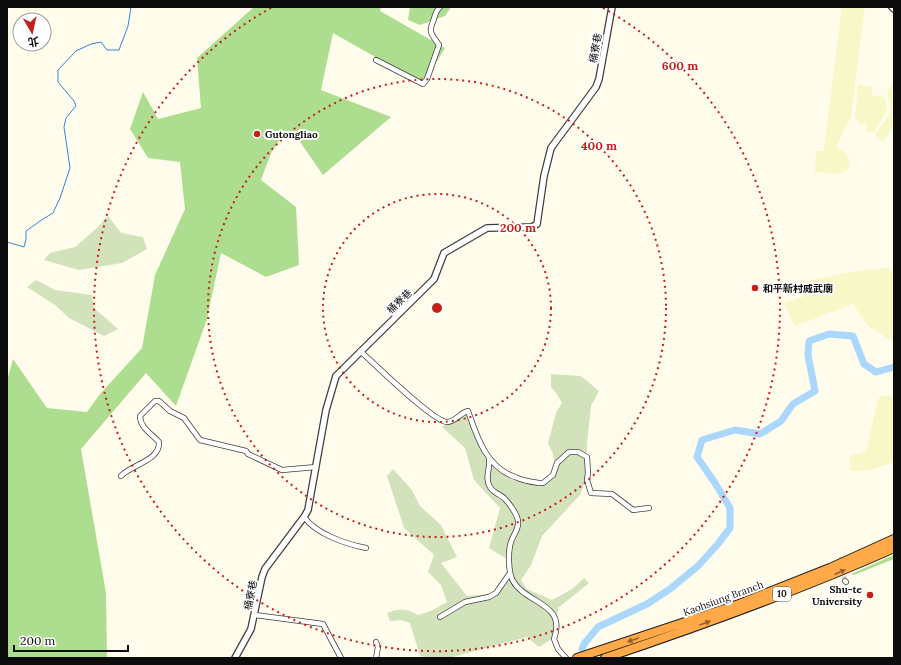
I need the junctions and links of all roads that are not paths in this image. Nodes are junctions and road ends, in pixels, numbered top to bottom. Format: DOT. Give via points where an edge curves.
graph roads {
  1 [pos="440,7"];
  2 [pos="612,7"];
  3 [pos="892,7"];
  4 [pos="894,9"];
  5 [pos="376,60"];
  6 [pos="360,351"];
  7 [pos="489,458"];
  8 [pos="316,467"];
  9 [pos="121,476"];
  10 [pos="648,508"];
  11 [pos="304,517"];
  12 [pos="894,539"];
  13 [pos="366,548"];
  14 [pos="894,548"];
  15 [pos="510,573"];
  16 [pos="255,615"];
  17 [pos="440,617"];
  18 [pos="376,642"];
  19 [pos="235,658"];
  20 [pos="341,658"];
  21 [pos="376,658"];
  22 [pos="566,658"];
  23 [pos="577,658"];
  24 [pos="605,658"];
  1 -- 5 [label="street" via="430,28 439,45 423,84"];
  2 -- 6 [label="street, 桶寮巷" via="596,87 551,148 537,224 532,227 487,228 444,253 434,279"];
  3 -- 4 [label="street"];
  6 -- 7 [label="street" via="426,411 445,422 458,418 468,411 478,439"];
  6 -- 8 [label="street, 桶寮巷" via="333,380"];
  7 -- 10 [label="street" via="501,470 514,477 543,483 553,475 557,463 569,452 578,452 587,457 587,480 591,493 612,494 632,510"];
  7 -- 15 [label="street" via="487,481 491,489 505,498 518,520 511,542"];
  8 -- 9 [label="street" via="282,470 246,451 200,440 184,418 170,411 159,400 155,401 140,418 145,428 159,442 160,447 152,457 130,468"];
  8 -- 11 [label="street, 桶寮巷" via="308,510"];
  11 -- 13 [label="street" via="309,524 329,535 351,545"];
  11 -- 16 [label="street, 桶寮巷" via="265,569"];
  12 -- 23 [label="highway, Kaohsiung Branch / 10, one-way" via="830,568 746,601"];
  24 -- 14 [label="highway, Kaohsiung Branch / 10, one-way" via="826,578"];
  15 -- 17 [label="street" via="496,593 465,602"];
  15 -- 22 [label="street" via="520,591 549,609 557,623 554,639"];
  16 -- 19 [label="street, 桶寮巷" via="251,629"];
  16 -- 20 [label="street" via="323,624"];
  18 -- 21 [label="street"];
}
